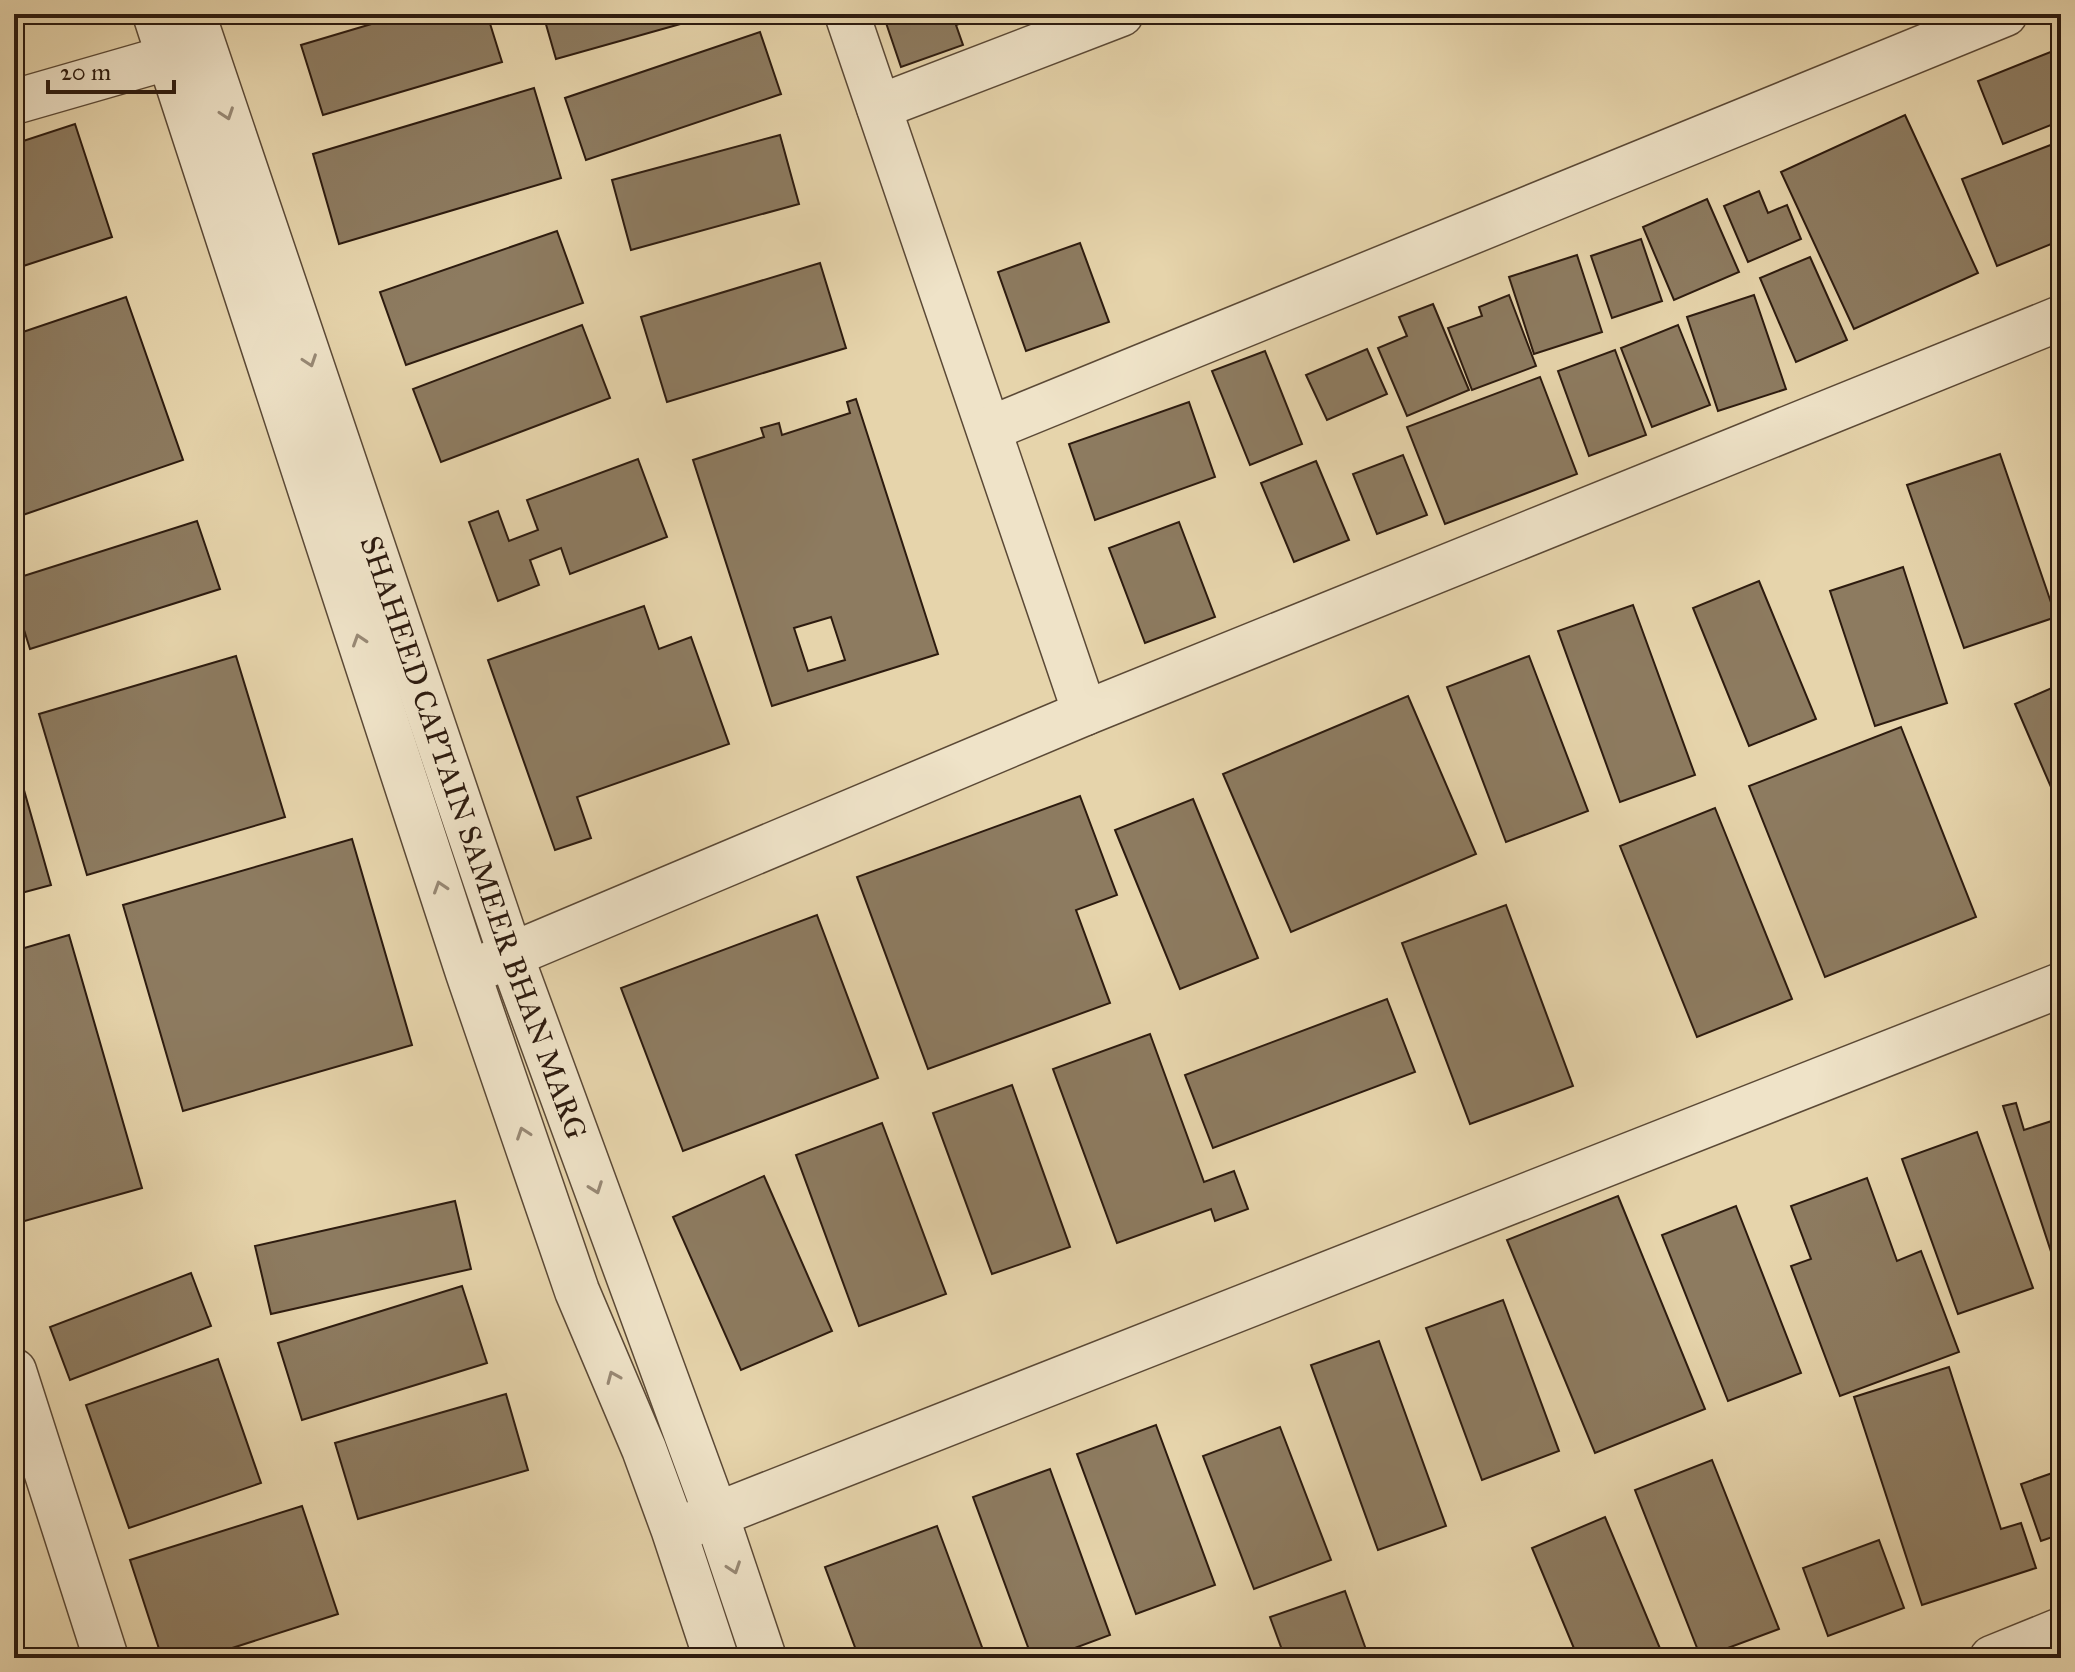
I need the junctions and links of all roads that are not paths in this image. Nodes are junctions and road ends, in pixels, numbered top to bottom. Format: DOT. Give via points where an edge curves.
graph roads {
  1 [pos="155,14"];
  2 [pos="847,14"];
  3 [pos="1121,14"];
  4 [pos="2005,14"];
  5 [pos="188,39"];
  6 [pos="14,102"];
  7 [pos="879,107"];
  8 [pos="2057,330"];
  9 [pos="989,429"];
  10 [pos="1085,713"];
  11 [pos="511,956"];
  12 [pos="468,973"];
  13 [pos="2061,985"];
  14 [pos="14,1371"];
  15 [pos="716,1515"];
  16 [pos="674,1531"];
  17 [pos="2061,1630"];
  18 [pos="106,1658"];
  19 [pos="716,1658"];
  20 [pos="764,1658"];
  21 [pos="1992,1658"];
  1 -- 5 [label="street, SHAHEED CAPTAIN SAMEER BHAN MARG"];
  2 -- 7 [label="street"];
  3 -- 7 [label="street"];
  4 -- 9 [label="street"];
  5 -- 6 [label="street"];
  5 -- 11 [label="street, SHAHEED CAPTAIN SAMEER BHAN MARG, one-way"];
  12 -- 5 [label="street, SHAHEED CAPTAIN SAMEER BHAN MARG, one-way"];
  7 -- 9 [label="street"];
  8 -- 10 [label="street"];
  9 -- 10 [label="street"];
  10 -- 11 [label="street"];
  11 -- 12 [label="street"];
  11 -- 15 [label="street, SHAHEED CAPTAIN SAMEER BHAN MARG, one-way"];
  16 -- 12 [label="street, SHAHEED CAPTAIN SAMEER BHAN MARG, one-way" via="577,1291"];
  13 -- 15 [label="street"];
  14 -- 18 [label="street"];
  15 -- 16 [label="street"];
  15 -- 20 [label="street, SHAHEED CAPTAIN SAMEER BHAN MARG, one-way"];
  16 -- 19 [label="street, SHAHEED CAPTAIN SAMEER BHAN MARG"];
  17 -- 21 [label="street"];
}
